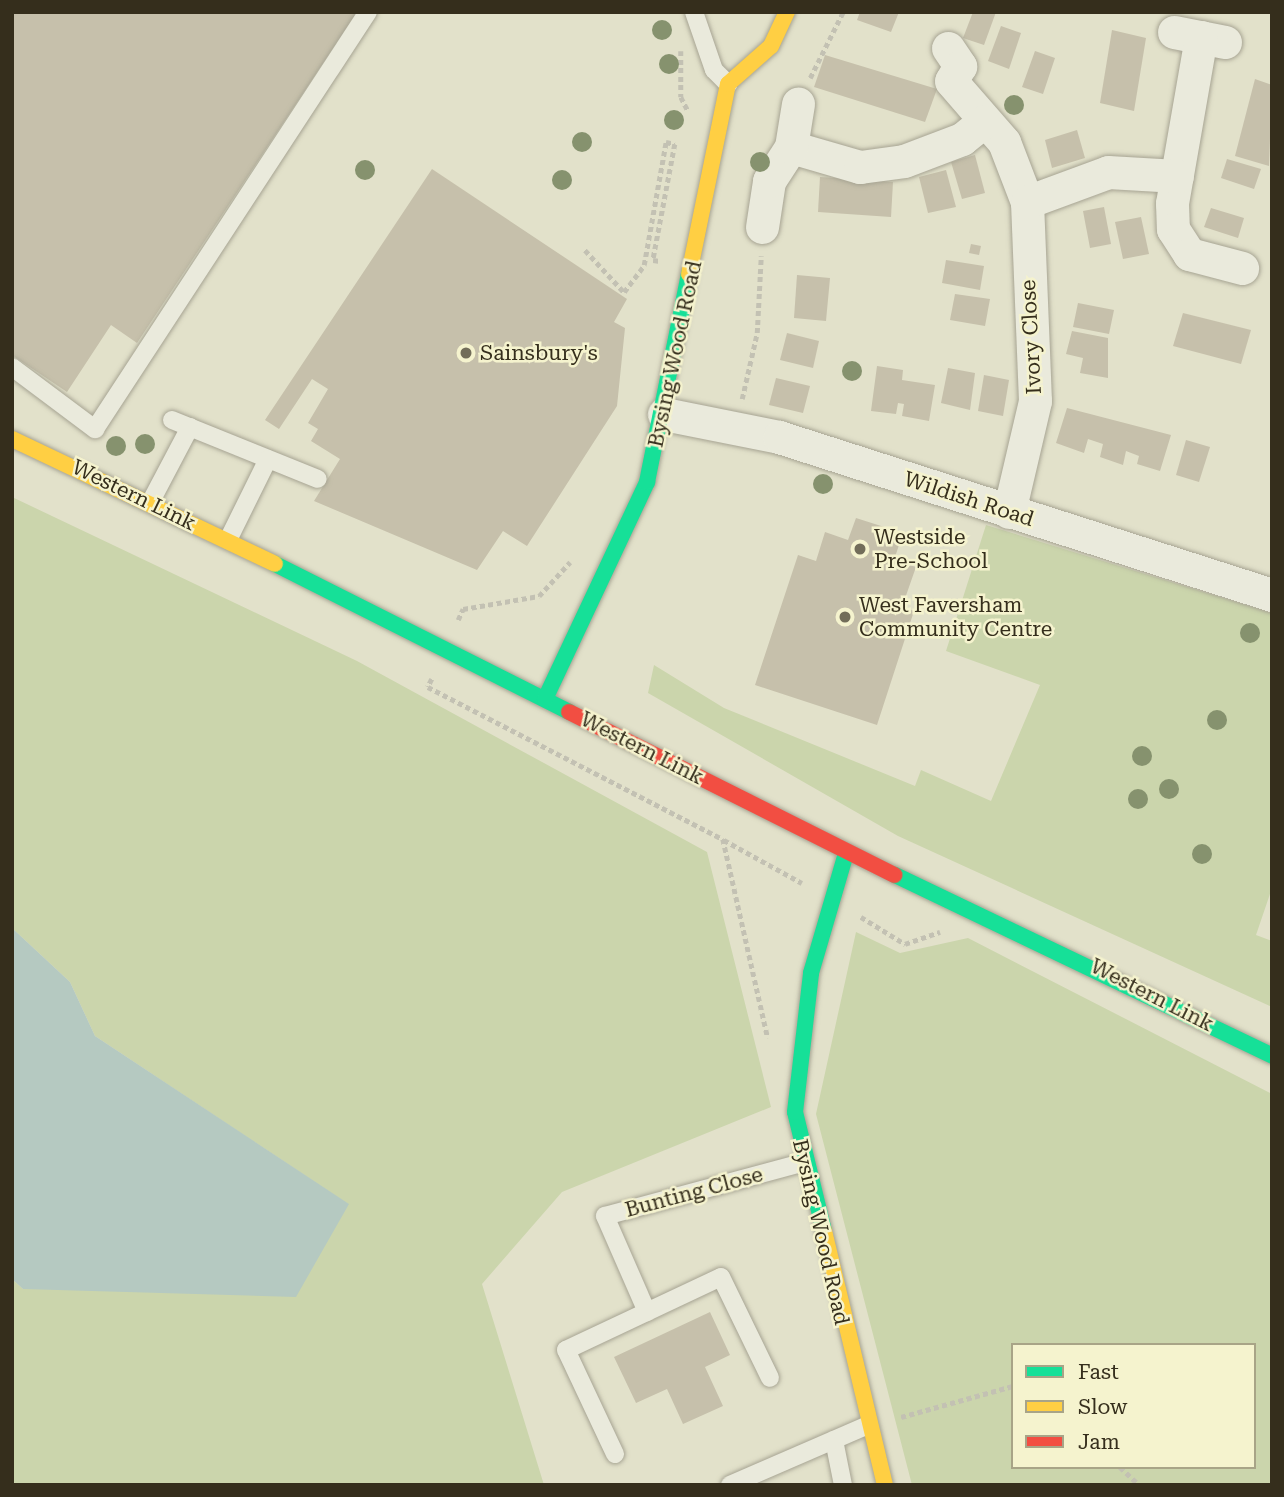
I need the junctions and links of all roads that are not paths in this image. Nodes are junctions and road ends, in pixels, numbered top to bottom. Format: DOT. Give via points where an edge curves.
graph roads {
  1 [pos="368,12"];
  2 [pos="694,12"];
  3 [pos="787,12"];
  4 [pos="1200,37"];
  5 [pos="948,48"];
  6 [pos="728,84"];
  7 [pos="798,104"];
  8 [pos="984,121"];
  9 [pos="792,146"];
  10 [pos="1177,176"];
  11 [pos="1027,202"];
  12 [pos="762,227"];
  13 [pos="1242,268"];
  14 [pos="12,367"];
  15 [pos="664,414"];
  16 [pos="172,420"];
  17 [pos="190,428"];
  18 [pos="12,439"];
  19 [pos="268,459"];
  20 [pos="318,479"];
  21 [pos="150,503"];
  22 [pos="1009,512"];
  23 [pos="228,540"];
  24 [pos="1272,595"];
  25 [pos="545,699"];
  26 [pos="846,853"];
  27 [pos="1272,1056"];
  28 [pos="802,1163"];
  29 [pos="647,1312"];
  30 [pos="770,1378"];
  31 [pos="866,1426"];
  32 [pos="834,1440"];
  33 [pos="615,1454"];
  34 [pos="730,1485"];
  35 [pos="843,1485"];
  36 [pos="885,1485"];
  1 -- 14 [label="lane" via="95,429"];
  2 -- 6 [label="lane" via="714,70"];
  3 -- 6 [label="main road" via="771,46"];
  4 -- 10 [label="street"];
  5 -- 8 [label="street, Ivory Close" via="960,66 951,81"];
  6 -- 15 [label="main road, Bysing Wood Road"];
  7 -- 9 [label="street"];
  8 -- 9 [label="street" via="962,139 904,160 860,167"];
  8 -- 11 [label="street, Ivory Close" via="1004,142"];
  9 -- 12 [label="street" via="769,181"];
  10 -- 11 [label="street" via="1108,172"];
  10 -- 13 [label="street" via="1173,229 1189,254"];
  11 -- 22 [label="street, Ivory Close" via="1035,401"];
  15 -- 22 [label="street, Wildish Road" via="736,426"];
  15 -- 25 [label="main road, Bysing Wood Road" via="647,482"];
  16 -- 17 [label="lane"];
  17 -- 19 [label="lane"];
  17 -- 21 [label="lane"];
  18 -- 21 [label="main road, Western Link"];
  19 -- 20 [label="lane"];
  19 -- 23 [label="lane"];
  21 -- 23 [label="main road, Western Link"];
  22 -- 24 [label="street, Wildish Road"];
  23 -- 25 [label="main road, Western Link"];
  25 -- 26 [label="main road, Western Link"];
  26 -- 27 [label="main road, Western Link" via="1108,972"];
  26 -- 28 [label="main road, Bysing Wood Road" via="811,972 795,1112"];
  28 -- 29 [label="lane, Bunting Close" via="605,1216"];
  28 -- 31 [label="main road, Bysing Wood Road"];
  29 -- 30 [label="lane" via="721,1277"];
  29 -- 33 [label="lane" via="566,1350"];
  31 -- 32 [label="lane"];
  31 -- 36 [label="main road, Bysing Wood Road"];
  32 -- 34 [label="lane"];
  32 -- 35 [label="lane"];
}
